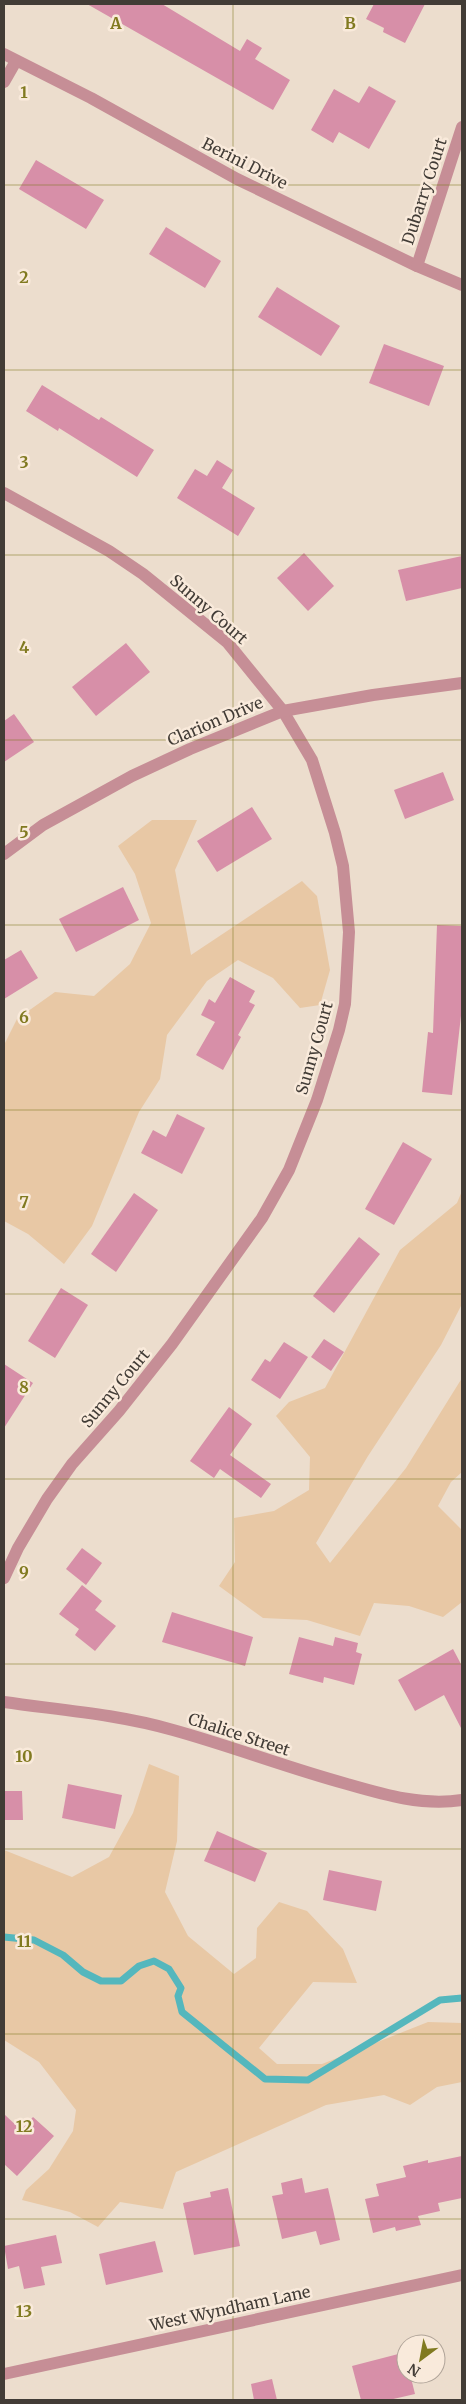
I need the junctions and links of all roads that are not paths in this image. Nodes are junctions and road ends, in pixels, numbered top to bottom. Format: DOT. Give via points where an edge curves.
graph roads {
  1 [pos="4,54"];
  2 [pos="16,61"];
  3 [pos="4,82"];
  4 [pos="462,127"];
  5 [pos="417,266"];
  6 [pos="462,285"];
  7 [pos="4,493"];
  8 [pos="462,683"];
  9 [pos="283,711"];
  10 [pos="4,854"];
  11 [pos="4,1578"];
  12 [pos="4,1702"];
  13 [pos="462,1800"];
  14 [pos="462,2275"];
  15 [pos="4,2374"];
  1 -- 2 [label="street, Berini Drive"];
  2 -- 3 [label="street"];
  2 -- 5 [label="street, Berini Drive" via="91,98 237,179"];
  4 -- 5 [label="street, Dubarry Court"];
  5 -- 6 [label="street, Berini Drive"];
  7 -- 9 [label="street, Sunny Court" via="109,551 143,574 227,642"];
  8 -- 9 [label="street, Clarion Drive"];
  9 -- 10 [label="street, Clarion Drive" via="132,776 43,825"];
  9 -- 11 [label="street, Sunny Court" via="312,760 324,795 343,866 347,898 349,932 345,1004 317,1100 289,1170 262,1218 172,1344 67,1471 42,1507"];
  12 -- 13 [label="street, Chalice Street" via="130,1718 388,1796 442,1804"];
  14 -- 15 [label="street, West Wyndham Lane"];
}
